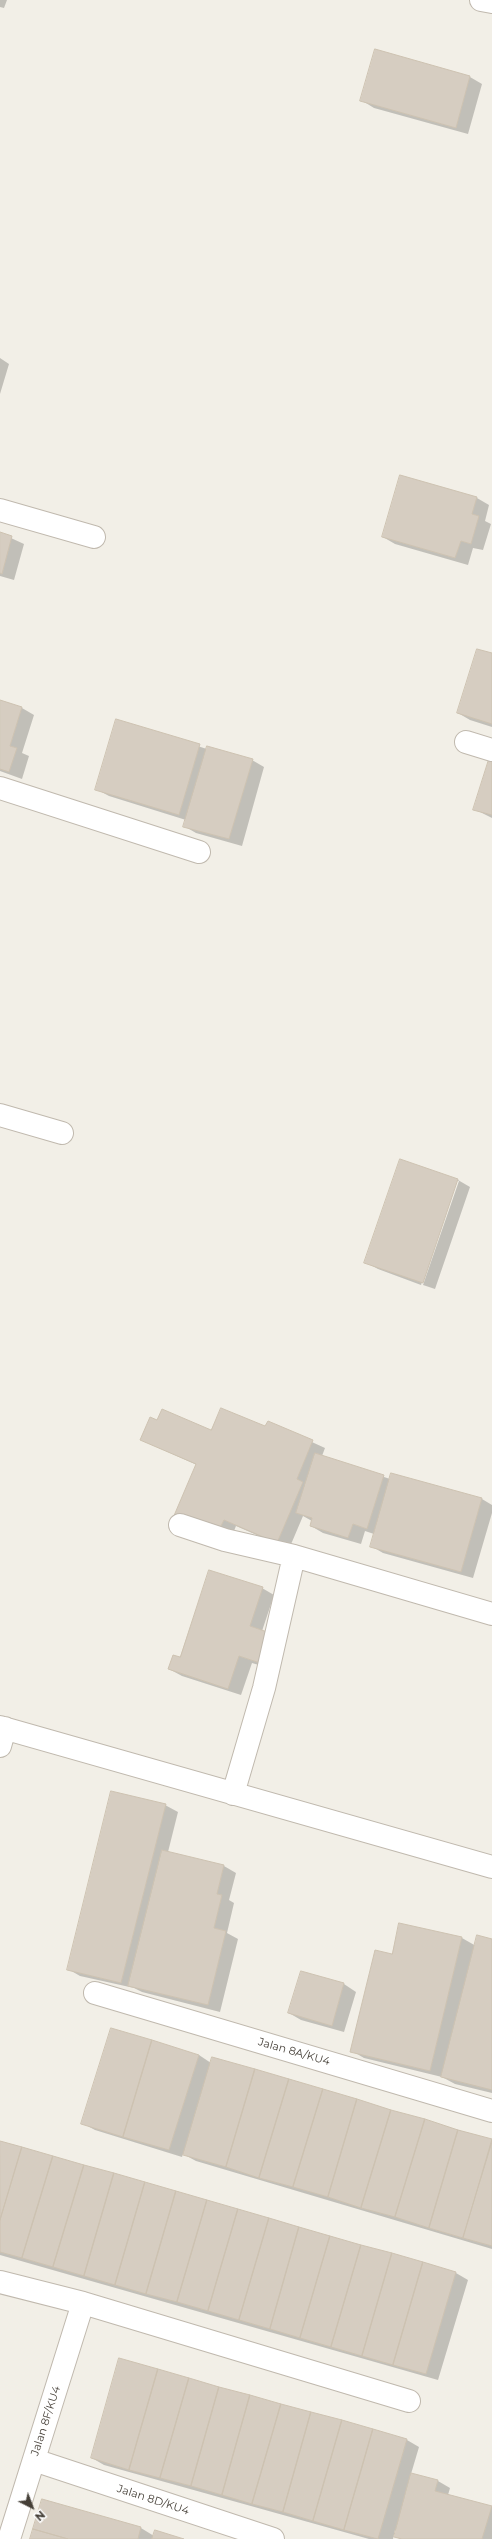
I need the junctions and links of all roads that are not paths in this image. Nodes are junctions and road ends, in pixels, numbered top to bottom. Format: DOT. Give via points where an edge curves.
graph roads {
  1 [pos="481,0"];
  2 [pos="492,2"];
  3 [pos="0,510"];
  4 [pos="94,537"];
  5 [pos="466,742"];
  6 [pos="492,750"];
  7 [pos="0,788"];
  8 [pos="199,852"];
  9 [pos="0,1115"];
  10 [pos="62,1133"];
  11 [pos="180,1525"];
  12 [pos="294,1556"];
  13 [pos="492,1614"];
  14 [pos="2,1734"];
  15 [pos="233,1794"];
  16 [pos="492,1868"];
  17 [pos="95,1994"];
  18 [pos="492,2111"];
  19 [pos="0,2282"];
  20 [pos="83,2303"];
  21 [pos="409,2401"];
  22 [pos="34,2460"];
  23 [pos="9,2539"];
  24 [pos="273,2539"];
  1 -- 2 [label="street"];
  3 -- 4 [label="street"];
  5 -- 6 [label="street"];
  7 -- 8 [label="street"];
  9 -- 10 [label="street"];
  11 -- 12 [label="street" via="225,1540"];
  12 -- 13 [label="street"];
  12 -- 15 [label="street" via="264,1688"];
  14 -- 15 [label="street"];
  15 -- 16 [label="street"];
  17 -- 18 [label="street, Jalan 8A/KU4"];
  19 -- 20 [label="street"];
  20 -- 21 [label="street"];
  20 -- 22 [label="street, Jalan 8F/KU4"];
  22 -- 23 [label="street, Jalan 8F/KU4"];
  22 -- 24 [label="street, Jalan 8D/KU4"];
}
